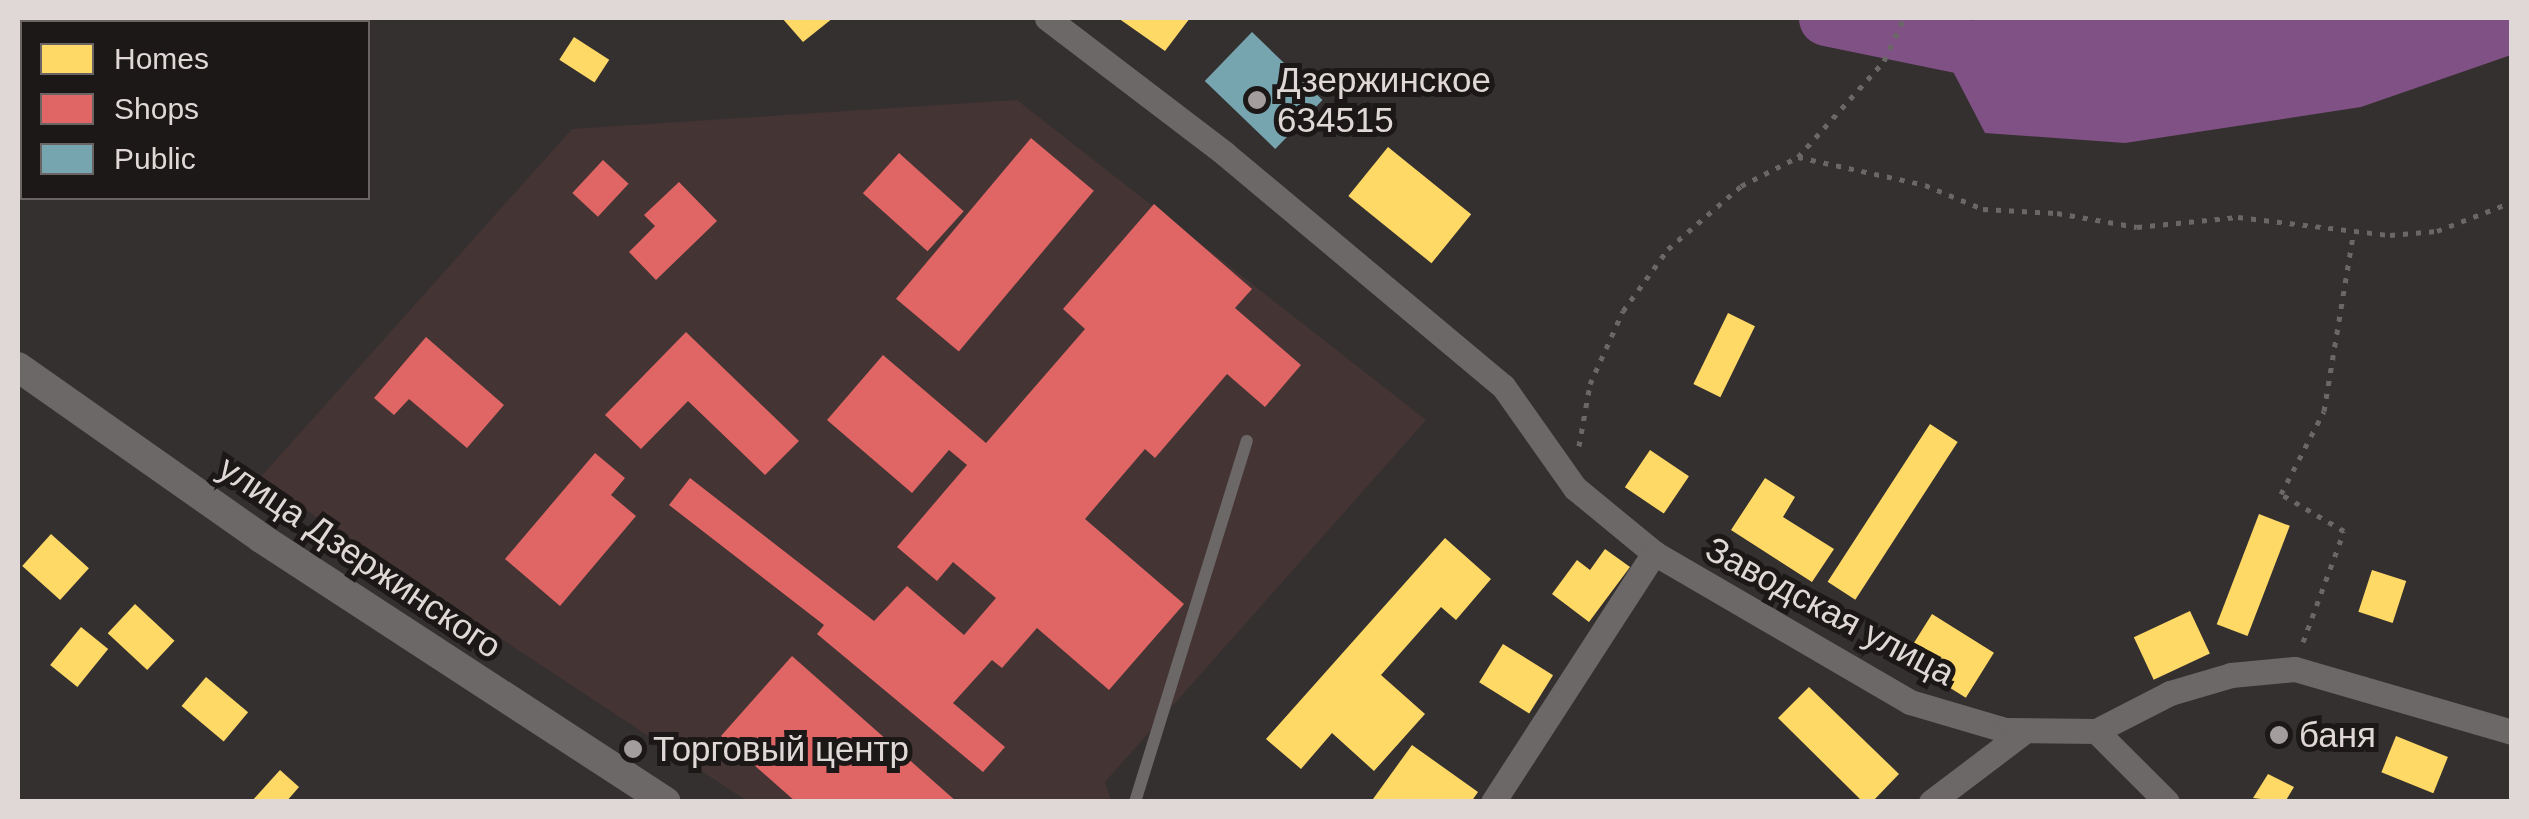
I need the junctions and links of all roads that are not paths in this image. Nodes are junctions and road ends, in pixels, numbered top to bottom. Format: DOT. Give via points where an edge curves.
graph roads {
  1 [pos="1047,18"];
  2 [pos="18,367"];
  3 [pos="1246,441"];
  4 [pos="1654,553"];
  5 [pos="2025,730"];
  6 [pos="2096,731"];
  7 [pos="2512,732"];
  8 [pos="666,802"];
  9 [pos="1135,802"];
  10 [pos="1493,802"];
  11 [pos="1932,802"];
  12 [pos="2167,802"];
  1 -- 4 [label="street, Заводская улица" via="1224,153 1504,386 1575,488"];
  2 -- 8 [label="street, улица Дзержинского" via="261,538"];
  3 -- 9 [label="lane"];
  4 -- 5 [label="street, Заводская улица" via="1910,702"];
  4 -- 10 [label="street, Заводская улица"];
  5 -- 6 [label="street, Заводская улица"];
  5 -- 11 [label="street"];
  6 -- 7 [label="street, Заводская улица" via="2170,693 2231,675 2295,669"];
  6 -- 12 [label="street"];
}
